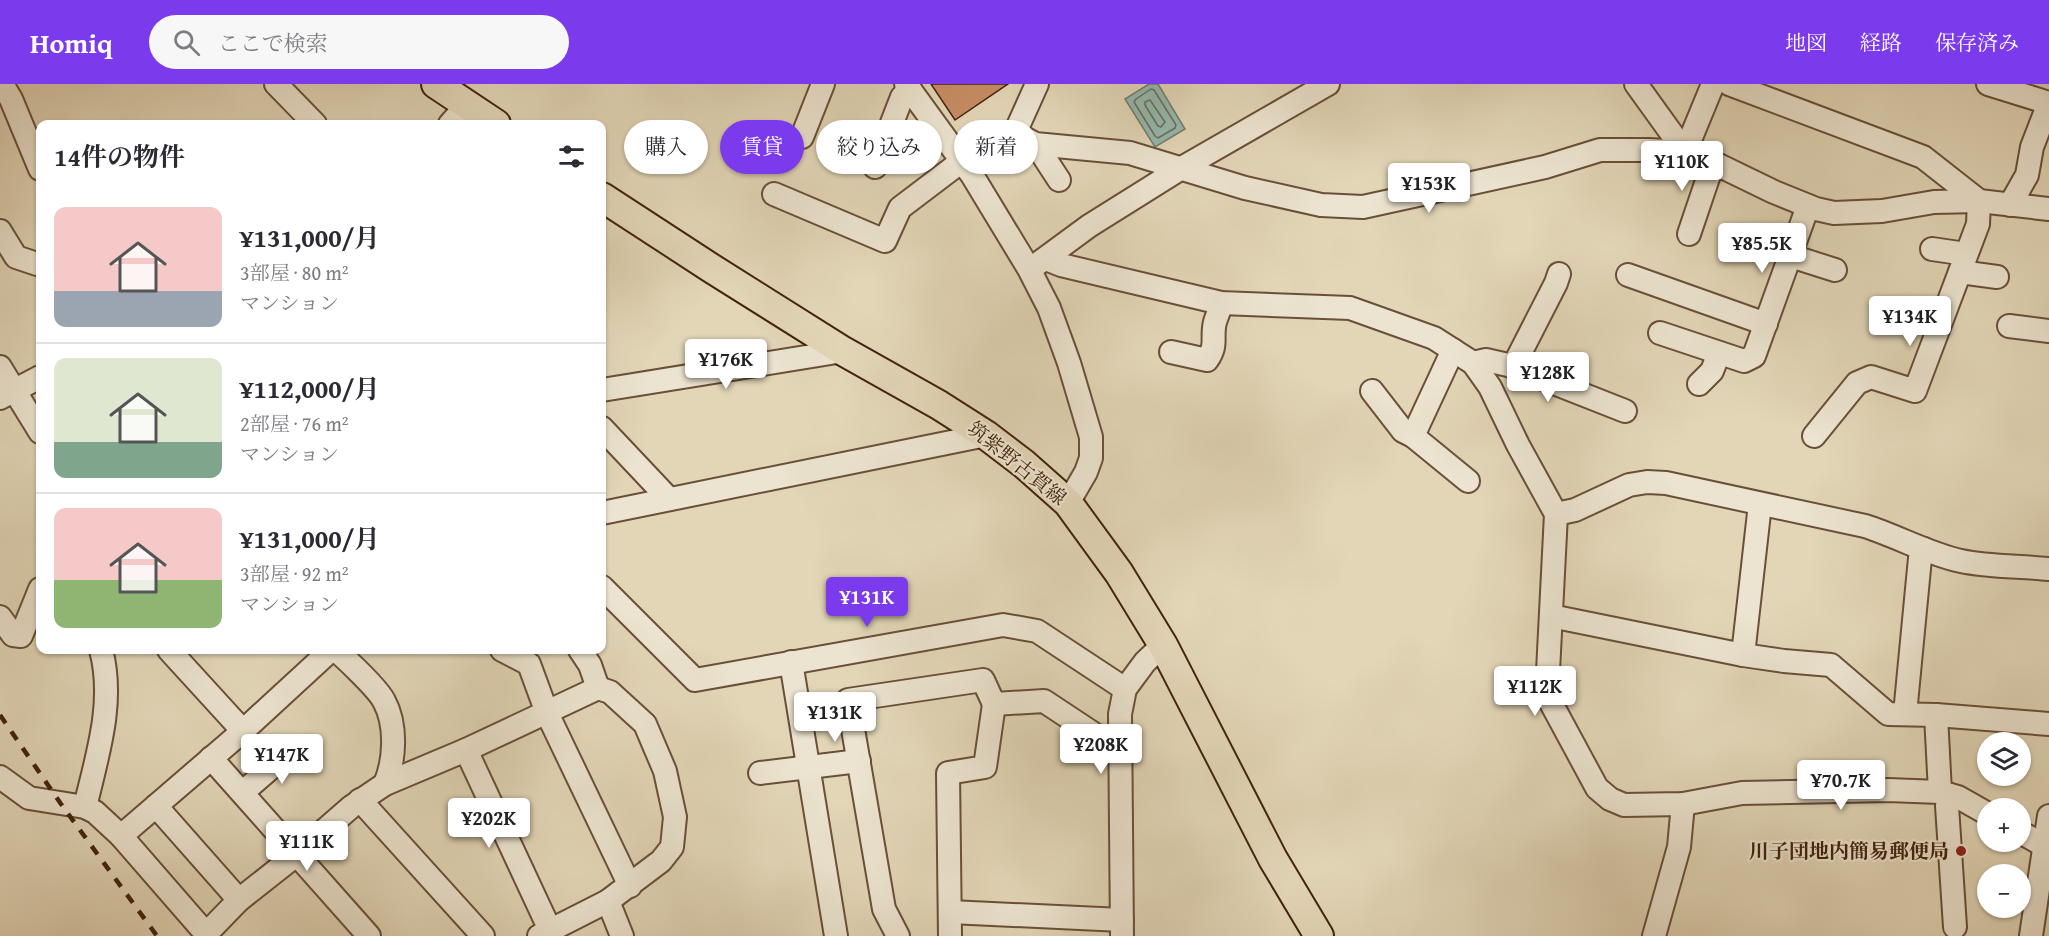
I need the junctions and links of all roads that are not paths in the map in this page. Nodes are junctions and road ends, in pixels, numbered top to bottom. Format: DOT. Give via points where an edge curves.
graph roads {
  1 [pos="2,84"];
  2 [pos="276,84"];
  3 [pos="436,84"];
  4 [pos="823,84"];
  5 [pos="1037,84"];
  6 [pos="1328,84"];
  7 [pos="1636,84"];
  8 [pos="1713,84"];
  9 [pos="1729,84"];
  10 [pos="1988,84"];
  11 [pos="908,87"];
  12 [pos="2049,103"];
  13 [pos="458,115"];
  14 [pos="311,120"];
  15 [pos="479,120"];
  16 [pos="893,120"];
  17 [pos="1021,120"];
  18 [pos="804,132"];
  19 [pos="1038,144"];
  20 [pos="1045,145"];
  21 [pos="954,150"];
  22 [pos="1685,152"];
  23 [pos="36,159"];
  24 [pos="1713,163"];
  25 [pos="954,167"];
  26 [pos="1180,169"];
  27 [pos="971,174"];
  28 [pos="1059,180"];
  29 [pos="774,194"];
  30 [pos="606,200"];
  31 [pos="1979,201"];
  32 [pos="2010,205"];
  33 [pos="1809,206"];
  34 [pos="2049,209"];
  35 [pos="0,231"];
  36 [pos="1689,234"];
  37 [pos="1932,249"];
  38 [pos="1791,256"];
  39 [pos="1963,263"];
  40 [pos="36,264"];
  41 [pos="1037,264"];
  42 [pos="1835,270"];
  43 [pos="1558,274"];
  44 [pos="1628,275"];
  45 [pos="1996,277"];
  46 [pos="1221,303"];
  47 [pos="1766,324"];
  48 [pos="2009,326"];
  49 [pos="2049,331"];
  50 [pos="1660,333"];
  51 [pos="1453,350"];
  52 [pos="843,351"];
  53 [pos="1171,352"];
  54 [pos="1719,353"];
  55 [pos="1473,363"];
  56 [pos="0,367"];
  57 [pos="1514,368"];
  58 [pos="36,379"];
  59 [pos="1699,384"];
  60 [pos="606,389"];
  61 [pos="1372,391"];
  62 [pos="7,394"];
  63 [pos="1625,411"];
  64 [pos="36,425"];
  65 [pos="606,432"];
  66 [pos="986,435"];
  67 [pos="1413,436"];
  68 [pos="1815,436"];
  69 [pos="1468,481"];
  70 [pos="669,499"];
  71 [pos="1068,503"];
  72 [pos="1760,504"];
  73 [pos="606,512"];
  74 [pos="1556,514"];
  75 [pos="1924,549"];
  76 [pos="2049,569"];
  77 [pos="606,591"];
  78 [pos="36,599"];
  79 [pos="1551,616"];
  80 [pos="0,617"];
  81 [pos="1163,645"];
  82 [pos="100,654"];
  83 [pos="173,654"];
  84 [pos="327,654"];
  85 [pos="340,654"];
  86 [pos="510,654"];
  87 [pos="583,654"];
  88 [pos="1743,655"];
  89 [pos="791,662"];
  90 [pos="598,688"];
  91 [pos="1125,689"];
  92 [pos="994,704"];
  93 [pos="547,713"];
  94 [pos="1905,714"];
  95 [pos="1936,715"];
  96 [pos="2049,724"];
  97 [pos="243,731"];
  98 [pos="295,747"];
  99 [pos="1115,748"];
  100 [pos="465,750"];
  101 [pos="212,758"];
  102 [pos="859,761"];
  103 [pos="808,768"];
  104 [pos="760,773"];
  105 [pos="0,777"];
  106 [pos="385,784"];
  107 [pos="243,792"];
  108 [pos="1945,794"];
  109 [pos="360,800"];
  110 [pos="1683,804"];
  111 [pos="156,806"];
  112 [pos="86,807"];
  113 [pos="1977,809"];
  114 [pos="2049,816"];
  115 [pos="121,836"];
  116 [pos="2031,838"];
  117 [pos="2047,846"];
  118 [pos="296,855"];
  119 [pos="630,886"];
  120 [pos="240,900"];
  121 [pos="608,901"];
  122 [pos="950,912"];
  123 [pos="1025,926"];
  124 [pos="1955,927"];
  125 [pos="1122,928"];
  126 [pos="544,933"];
  127 [pos="207,935"];
  128 [pos="369,936"];
  129 [pos="483,936"];
  130 [pos="622,936"];
  131 [pos="836,936"];
  132 [pos="897,936"];
  133 [pos="950,936"];
  134 [pos="1319,936"];
  135 [pos="1654,936"];
  136 [pos="2031,936"];
  1 -- 23 [label="street"];
  2 -- 14 [label="street"];
  3 -- 13 [label="main road"];
  4 -- 18 [label="street"];
  5 -- 17 [label="street"];
  6 -- 26 [label="street"];
  7 -- 22 [label="street"];
  8 -- 22 [label="street"];
  9 -- 31 [label="street" via="1923,157"];
  10 -- 12 [label="street"];
  11 -- 16 [label="street"];
  11 -- 21 [label="street"];
  12 -- 32 [label="street" via="2032,147 2027,174"];
  13 -- 15 [label="main road"];
  19 -- 20 [label="street"];
  20 -- 26 [label="street" via="1130,153"];
  20 -- 28 [label="street" via="1044,157"];
  22 -- 24 [label="street"];
  22 -- 26 [label="street" via="1600,150 1524,172 1363,207 1297,201"];
  24 -- 33 [label="street"];
  24 -- 36 [label="street"];
  25 -- 29 [label="street" via="900,208 885,241"];
  26 -- 41 [label="street"];
  27 -- 41 [label="street"];
  30 -- 52 [label="main road, 筑紫野古賀線"];
  31 -- 32 [label="street"];
  31 -- 33 [label="street" via="1934,202 1870,212 1834,213"];
  31 -- 39 [label="street" via="1978,224"];
  32 -- 34 [label="street"];
  33 -- 38 [label="street"];
  35 -- 40 [label="street" via="16,257"];
  37 -- 39 [label="street"];
  38 -- 42 [label="street"];
  38 -- 47 [label="street"];
  39 -- 45 [label="street"];
  39 -- 68 [label="street" via="1915,391 1871,377 1857,383"];
  41 -- 46 [label="street" via="1061,265"];
  41 -- 71 [label="street" via="1091,437 1091,458"];
  43 -- 57 [label="street"];
  44 -- 47 [label="street"];
  46 -- 51 [label="street" via="1350,308 1434,338"];
  46 -- 53 [label="street" via="1215,321 1214,351 1207,360"];
  47 -- 54 [label="street" via="1754,356 1744,361"];
  48 -- 49 [label="street"];
  50 -- 54 [label="street"];
  51 -- 55 [label="street"];
  51 -- 67 [label="street"];
  52 -- 60 [label="street"];
  52 -- 66 [label="main road, 筑紫野古賀線"];
  54 -- 59 [label="street" via="1712,370"];
  55 -- 57 [label="street" via="1486,360"];
  55 -- 74 [label="street" via="1490,387"];
  56 -- 62 [label="street"];
  57 -- 63 [label="street"];
  58 -- 62 [label="street"];
  61 -- 67 [label="street" via="1403,431"];
  62 -- 64 [label="street"];
  65 -- 70 [label="street"];
  66 -- 70 [label="street"];
  66 -- 71 [label="main road, 筑紫野古賀線"];
  67 -- 69 [label="street"];
  70 -- 73 [label="street"];
  71 -- 81 [label="main road, 筑紫野古賀線" via="1119,573"];
  72 -- 74 [label="street" via="1647,482 1629,485 1575,510"];
  72 -- 75 [label="street" via="1865,526"];
  72 -- 88 [label="street"];
  74 -- 79 [label="street"];
  75 -- 76 [label="street" via="1961,561"];
  75 -- 94 [label="street"];
  77 -- 89 [label="street" via="694,680"];
  78 -- 80 [label="street" via="21,636 13,635"];
  79 -- 88 [label="street"];
  79 -- 110 [label="street" via="1547,691 1597,788 1624,805"];
  81 -- 91 [label="street"];
  81 -- 134 [label="main road, 筑紫野古賀線" via="1273,859"];
  82 -- 112 [label="street" via="106,706"];
  83 -- 97 [label="street"];
  84 -- 97 [label="street"];
  85 -- 106 [label="street" via="384,700 393,728 391,770"];
  86 -- 93 [label="street" via="529,664"];
  87 -- 90 [label="street"];
  88 -- 94 [label="street" via="1830,665 1888,714"];
  89 -- 91 [label="street" via="1003,625 1037,631"];
  89 -- 103 [label="street"];
  90 -- 93 [label="street"];
  90 -- 119 [label="street" via="609,692 645,724 665,771 675,817 672,847"];
  91 -- 125 [label="street" via="1120,714"];
  92 -- 99 [label="street" via="1044,701"];
  92 -- 102 [label="street" via="982,680 848,700"];
  92 -- 122 [label="street" via="985,767 948,773"];
  93 -- 100 [label="street"];
  93 -- 119 [label="street"];
  94 -- 95 [label="street"];
  95 -- 96 [label="street"];
  95 -- 108 [label="street"];
  97 -- 101 [label="street"];
  98 -- 107 [label="street"];
  100 -- 106 [label="street"];
  100 -- 126 [label="street"];
  101 -- 107 [label="street"];
  101 -- 111 [label="street"];
  102 -- 103 [label="street"];
  102 -- 132 [label="street" via="884,909"];
  103 -- 104 [label="street"];
  103 -- 131 [label="street"];
  105 -- 112 [label="street" via="29,798"];
  106 -- 109 [label="street"];
  107 -- 118 [label="street"];
  108 -- 110 [label="street" via="1888,790 1742,793"];
  108 -- 113 [label="street"];
  108 -- 124 [label="street"];
  109 -- 118 [label="street"];
  109 -- 129 [label="street"];
  110 -- 135 [label="street" via="1679,847"];
  111 -- 115 [label="street"];
  111 -- 120 [label="street"];
  112 -- 115 [label="street"];
  114 -- 117 [label="street"];
  115 -- 127 [label="street"];
  116 -- 117 [label="street"];
  117 -- 136 [label="street"];
  118 -- 120 [label="street"];
  118 -- 128 [label="street"];
  119 -- 121 [label="street"];
  120 -- 127 [label="street"];
  121 -- 126 [label="street"];
  121 -- 130 [label="street"];
  122 -- 123 [label="street"];
  122 -- 133 [label="street"];
  123 -- 125 [label="street"];
}
